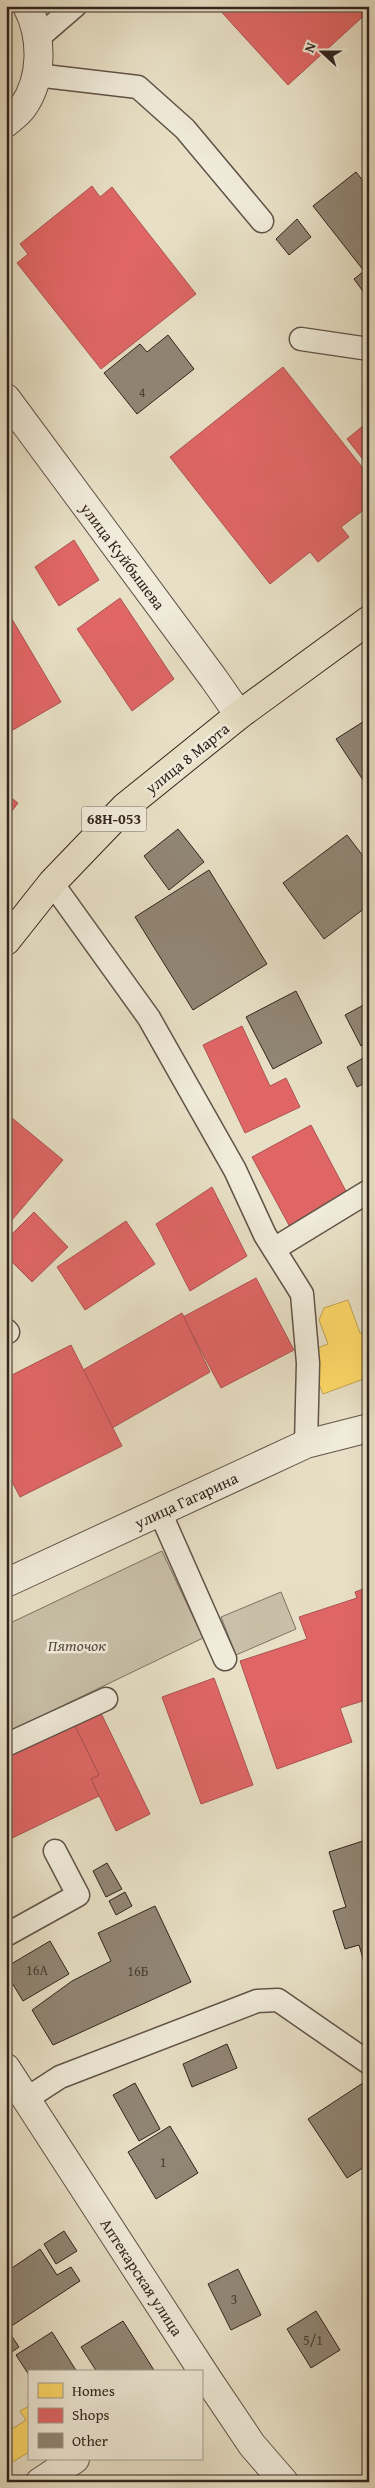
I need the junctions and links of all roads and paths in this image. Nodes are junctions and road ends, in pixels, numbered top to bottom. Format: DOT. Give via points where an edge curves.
graph roads {
  1 [pos="28,6"];
  2 [pos="75,6"];
  3 [pos="38,38"];
  4 [pos="36,75"];
  5 [pos="14,115"];
  6 [pos="262,221"];
  7 [pos="301,339"];
  8 [pos="369,349"];
  9 [pos="6,398"];
  10 [pos="369,620"];
  11 [pos="239,715"];
  12 [pos="52,883"];
  13 [pos="6,941"];
  14 [pos="369,1191"];
  15 [pos="274,1249"];
  16 [pos="369,1428"];
  17 [pos="306,1444"];
  18 [pos="160,1512"];
  19 [pos="6,1583"];
  20 [pos="225,1659"];
  21 [pos="106,1699"];
  22 [pos="6,1745"];
  23 [pos="55,1851"];
  24 [pos="6,1935"];
  25 [pos="369,2064"];
  26 [pos="6,2068"];
  27 [pos="26,2099"];
  28 [pos="198,2370"];
  29 [pos="204,2379"];
  30 [pos="73,2460"];
  31 [pos="40,2482"];
  32 [pos="284,2482"];
  1 -- 3 [label="street"];
  2 -- 3 [label="lane"];
  3 -- 4 [label="street"];
  4 -- 5 [label="street" via="31,92"];
  4 -- 6 [label="lane" via="138,87 185,129"];
  7 -- 8 [label="lane"];
  9 -- 11 [label="street, улица Куйбышева"];
  10 -- 11 [label="main road, улица 8 Марта / 68Н-053"];
  11 -- 12 [label="main road, улица 8 Марта / 68Н-053" via="125,808"];
  12 -- 13 [label="main road, улица 8 Марта / 68Н-053"];
  12 -- 15 [label="lane" via="149,1018 235,1170"];
  14 -- 15 [label="lane"];
  15 -- 17 [label="lane" via="302,1294 308,1363"];
  16 -- 17 [label="street, улица Гагарина"];
  17 -- 18 [label="street, улица Гагарина"];
  18 -- 19 [label="street, улица Гагарина"];
  18 -- 20 [label="lane"];
  21 -- 22 [label="lane"];
  23 -- 24 [label="lane" via="78,1895"];
  25 -- 27 [label="lane" via="278,2000 257,2001 60,2077"];
  26 -- 27 [label="street, Аптекарская улица"];
  27 -- 28 [label="street, Аптекарская улица"];
  29 -- 32 [label="street, Аптекарская улица"];
  30 -- 31 [label="street"];
}
